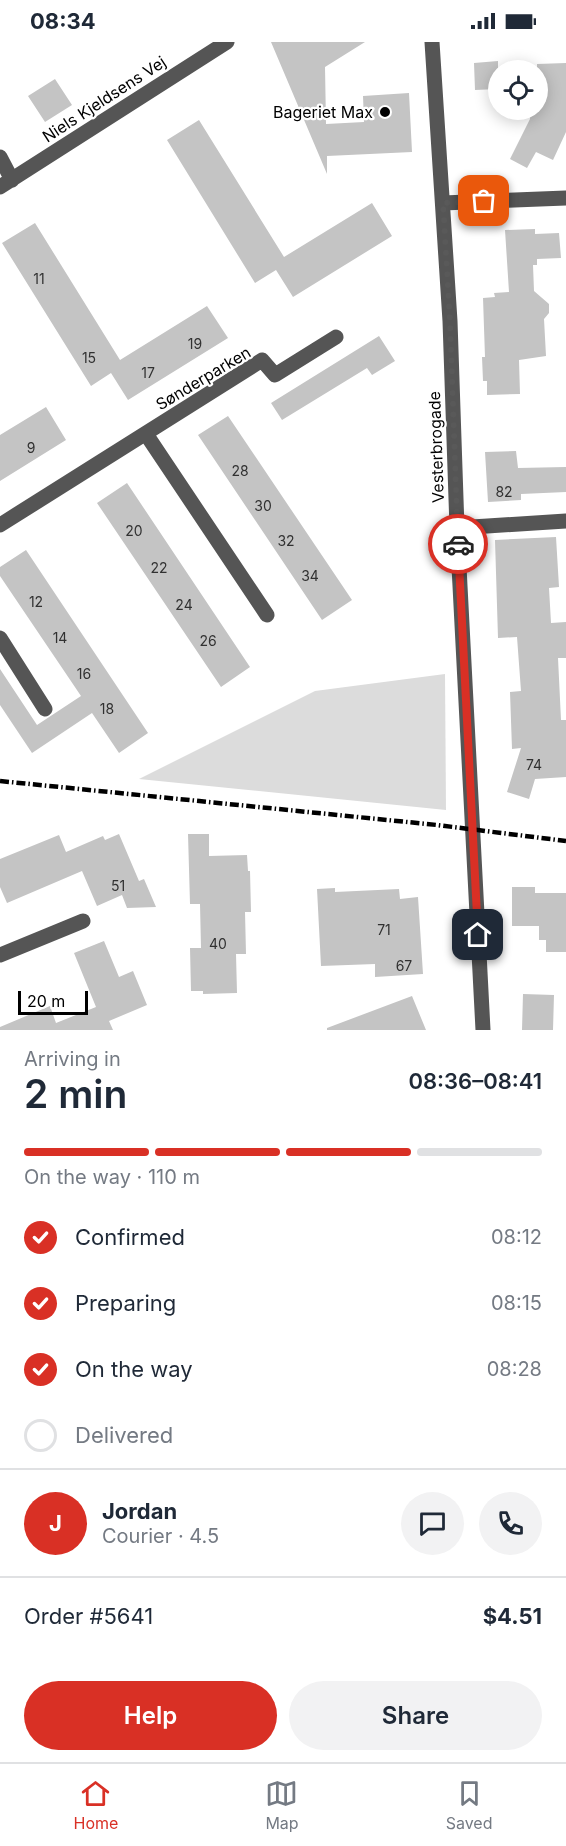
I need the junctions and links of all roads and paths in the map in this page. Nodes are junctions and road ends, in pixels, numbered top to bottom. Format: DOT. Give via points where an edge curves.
graph roads {
  1 [pos="432,42"];
  2 [pos="219,44"];
  3 [pos="0,157"];
  4 [pos="6,183"];
  5 [pos="566,198"];
  6 [pos="443,203"];
  7 [pos="336,337"];
  8 [pos="146,434"];
  9 [pos="566,521"];
  10 [pos="0,525"];
  11 [pos="458,528"];
  12 [pos="267,615"];
  13 [pos="0,638"];
  14 [pos="45,710"];
  15 [pos="83,921"];
  16 [pos="0,955"];
  17 [pos="483,1030"];
  1 -- 6 [label="street, Vesterbrogade"];
  2 -- 4 [label="street, Niels Kjeldsens Vej"];
  3 -- 4 [label="street"];
  5 -- 6 [label="street"];
  6 -- 11 [label="street, Vesterbrogade"];
  7 -- 8 [label="street, Sønderparken" via="275,375 262,360"];
  8 -- 10 [label="street, Sønderparken"];
  8 -- 12 [label="street"];
  9 -- 11 [label="street"];
  11 -- 17 [label="street, Vesterbrogade"];
  13 -- 14 [label="street"];
  15 -- 16 [label="street"];
}
